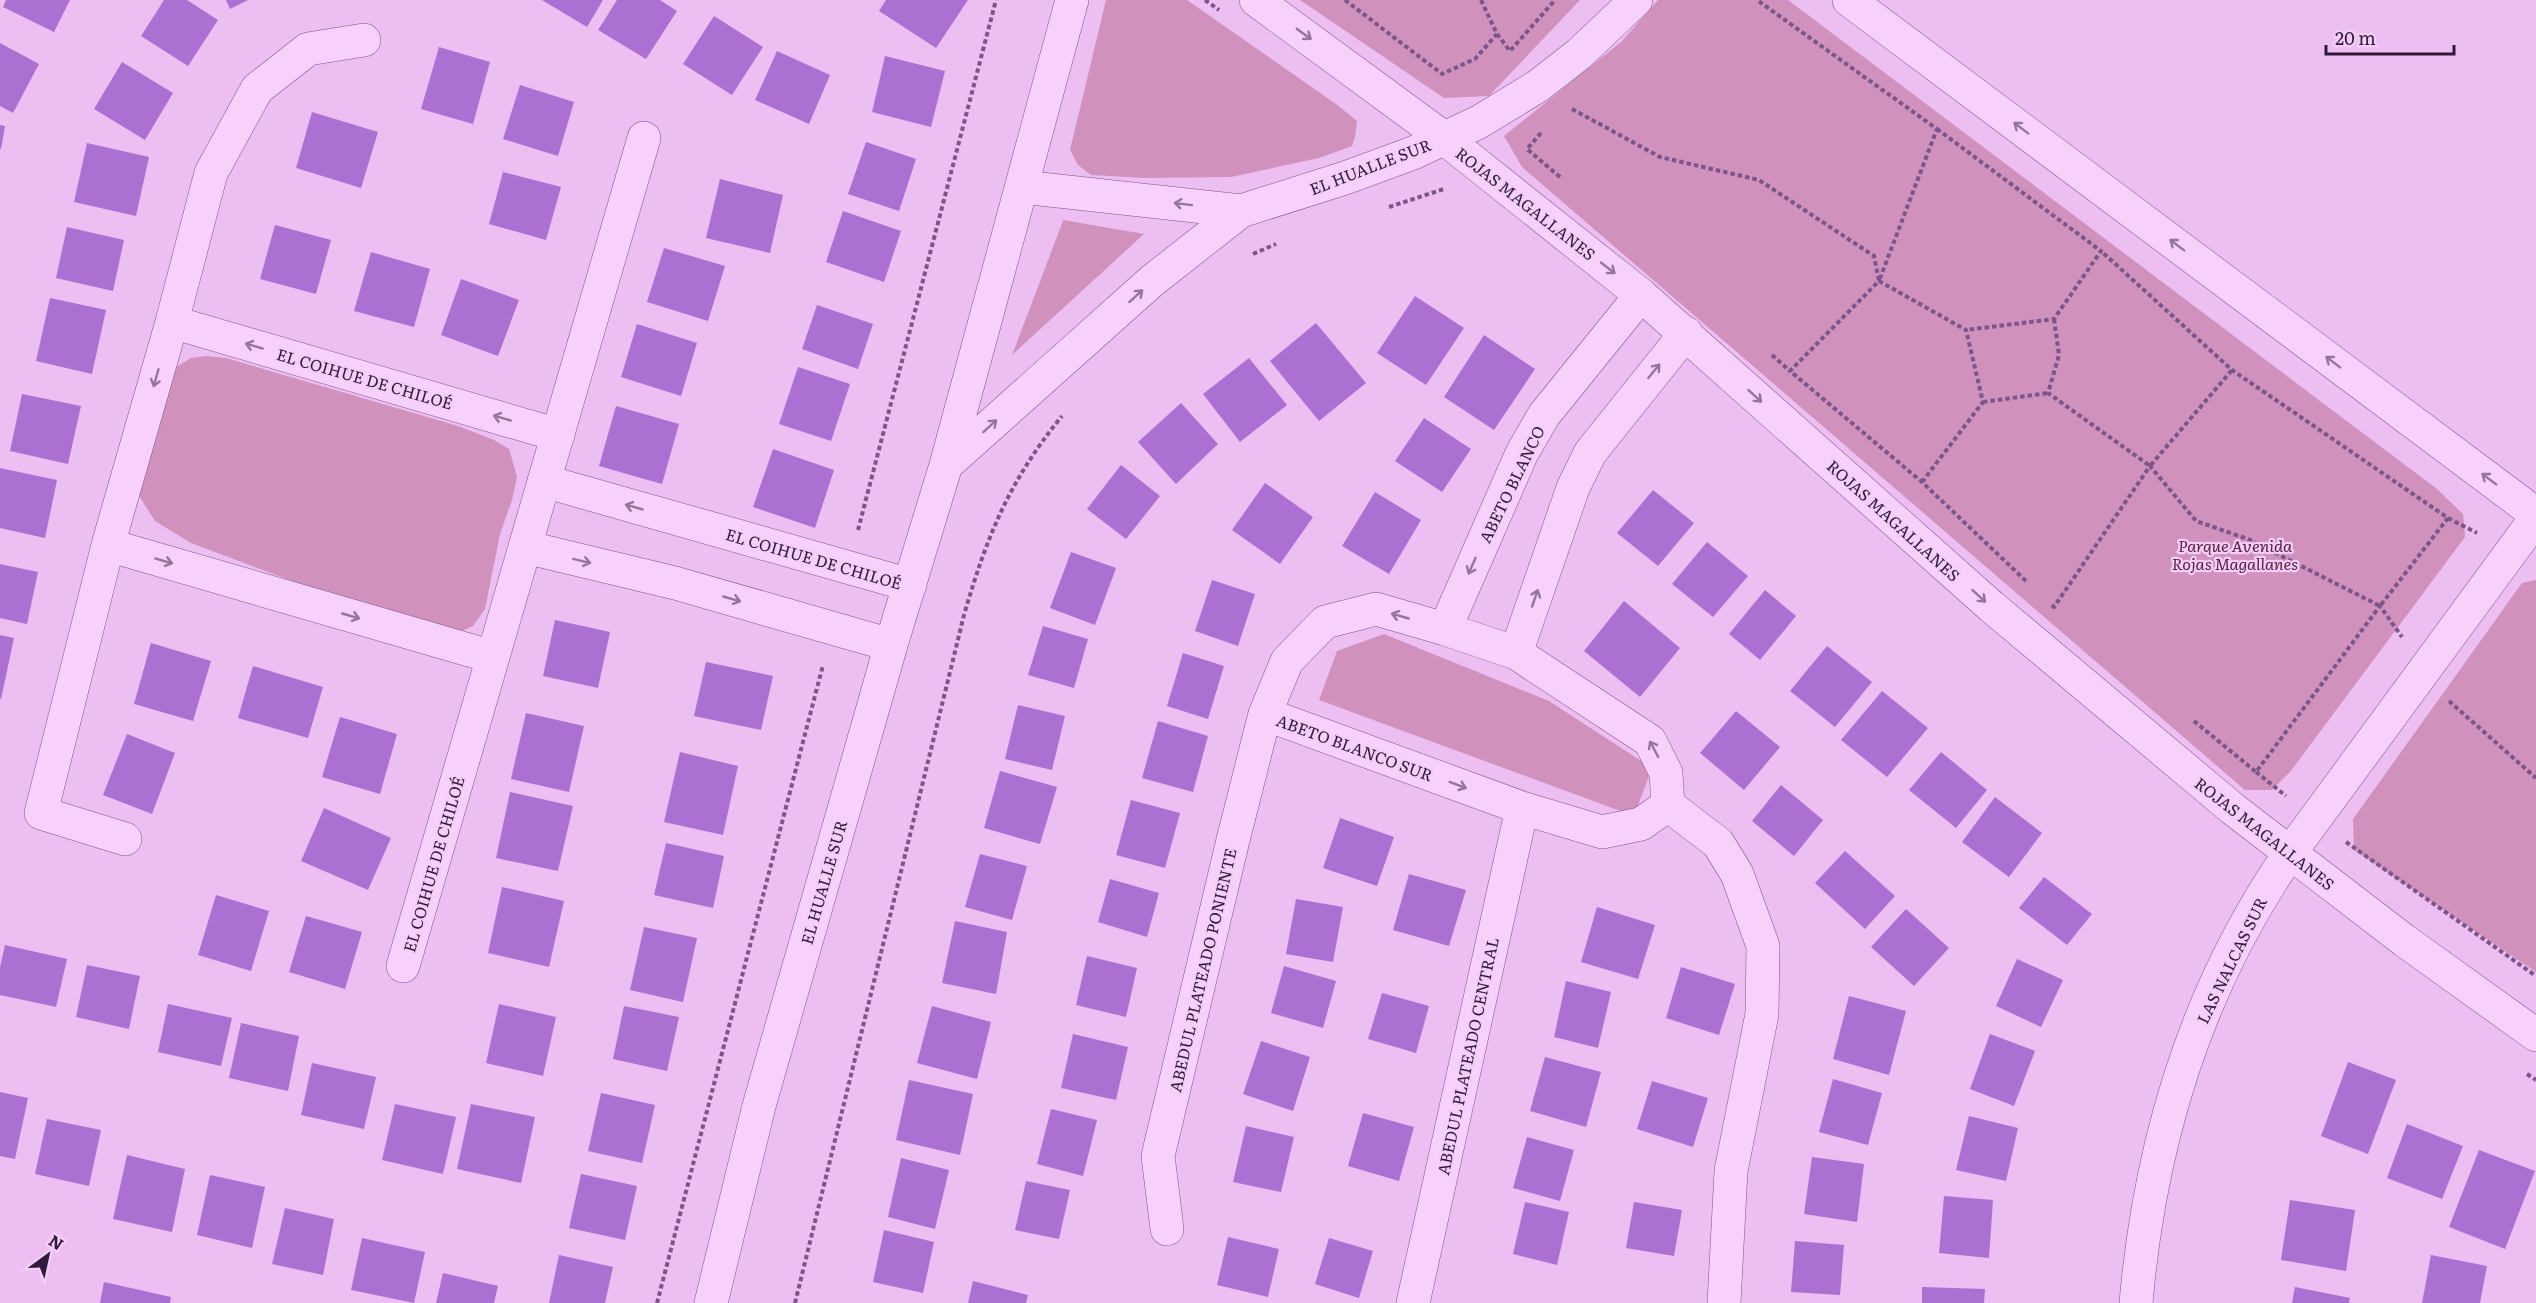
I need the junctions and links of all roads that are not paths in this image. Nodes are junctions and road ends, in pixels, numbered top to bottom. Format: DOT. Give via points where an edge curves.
graph roads {
  1 [pos="1072,0"];
  2 [pos="1256,0"];
  3 [pos="1636,0"];
  4 [pos="1849,0"];
  5 [pos="364,40"];
  6 [pos="644,138"];
  7 [pos="1444,138"];
  8 [pos="1022,187"];
  9 [pos="1241,211"];
  10 [pos="1641,295"];
  11 [pos="172,322"];
  12 [pos="1686,333"];
  13 [pos="558,435"];
  14 [pos="946,465"];
  15 [pos="544,482"];
  16 [pos="2536,516"];
  17 [pos="108,545"];
  18 [pos="525,547"];
  19 [pos="910,585"];
  20 [pos="1445,628"];
  21 [pos="891,645"];
  22 [pos="1516,653"];
  23 [pos="493,657"];
  24 [pos="1265,714"];
  25 [pos="1668,805"];
  26 [pos="1522,808"];
  27 [pos="125,839"];
  28 [pos="2290,853"];
  29 [pos="403,966"];
  30 [pos="2536,1035"];
  31 [pos="1167,1229"];
  32 [pos="711,1303"];
  33 [pos="1413,1303"];
  34 [pos="1724,1303"];
  35 [pos="2136,1303"];
  1 -- 8 [label="street, EL HUALLE SUR"];
  2 -- 7 [label="street, ROJAS MAGALLANES, one-way"];
  3 -- 7 [label="street, EL HUALLE SUR" via="1538,86"];
  16 -- 4 [label="street, one-way"];
  5 -- 11 [label="street" via="308,49 257,89 211,172"];
  6 -- 13 [label="street, EL COIHUE DE CHILOÉ"];
  7 -- 9 [label="street, EL HUALLE SUR" via="1345,178"];
  7 -- 10 [label="street, ROJAS MAGALLANES, one-way"];
  9 -- 8 [label="street, EL HUALLE SUR, one-way"];
  8 -- 14 [label="street, EL HUALLE SUR"];
  14 -- 9 [label="street, EL HUALLE SUR, one-way" via="1153,280"];
  10 -- 12 [label="street, ROJAS MAGALLANES"];
  10 -- 20 [label="street, ABETO BLANCO, one-way" via="1544,416 1522,453"];
  13 -- 11 [label="street, EL COIHUE DE CHILOÉ, one-way"];
  11 -- 17 [label="street, one-way"];
  22 -- 12 [label="street, one-way" via="1573,488 1590,453"];
  12 -- 28 [label="street, ROJAS MAGALLANES, one-way" via="2001,615 2145,738"];
  13 -- 15 [label="street, EL COIHUE DE CHILOÉ"];
  14 -- 19 [label="street, EL HUALLE SUR"];
  15 -- 18 [label="street, EL COIHUE DE CHILOÉ"];
  19 -- 15 [label="street, EL COIHUE DE CHILOÉ, one-way"];
  16 -- 28 [label="street, LAS NALCAS SUR"];
  17 -- 23 [label="street, one-way"];
  17 -- 27 [label="street" via="41,813"];
  18 -- 21 [label="street, one-way" via="675,583"];
  18 -- 23 [label="street, EL COIHUE DE CHILOÉ"];
  19 -- 21 [label="street, EL HUALLE SUR"];
  20 -- 22 [label="street, ABETO BLANCO SUR"];
  20 -- 24 [label="street, ABETO BLANCO SUR, one-way" via="1376,609 1325,622 1287,661"];
  21 -- 32 [label="street, EL HUALLE SUR" via="759,1106"];
  25 -- 22 [label="street, ABETO BLANCO SUR, one-way" via="1666,773 1650,741"];
  23 -- 29 [label="street, EL COIHUE DE CHILOÉ"];
  24 -- 26 [label="street, ABETO BLANCO SUR, one-way"];
  24 -- 31 [label="street, ABEDUL PLATEADO PONIENTE" via="1158,1155"];
  25 -- 26 [label="street, ABETO BLANCO SUR" via="1641,824 1602,832"];
  25 -- 34 [label="street" via="1718,843 1737,874 1763,946 1762,1014 1731,1171"];
  26 -- 33 [label="street, ABEDUL PLATEADO CENTRAL"];
  28 -- 30 [label="street, ROJAS MAGALLANES"];
  28 -- 35 [label="street, LAS NALCAS SUR" via="2230,953 2187,1055 2150,1190"];
}
